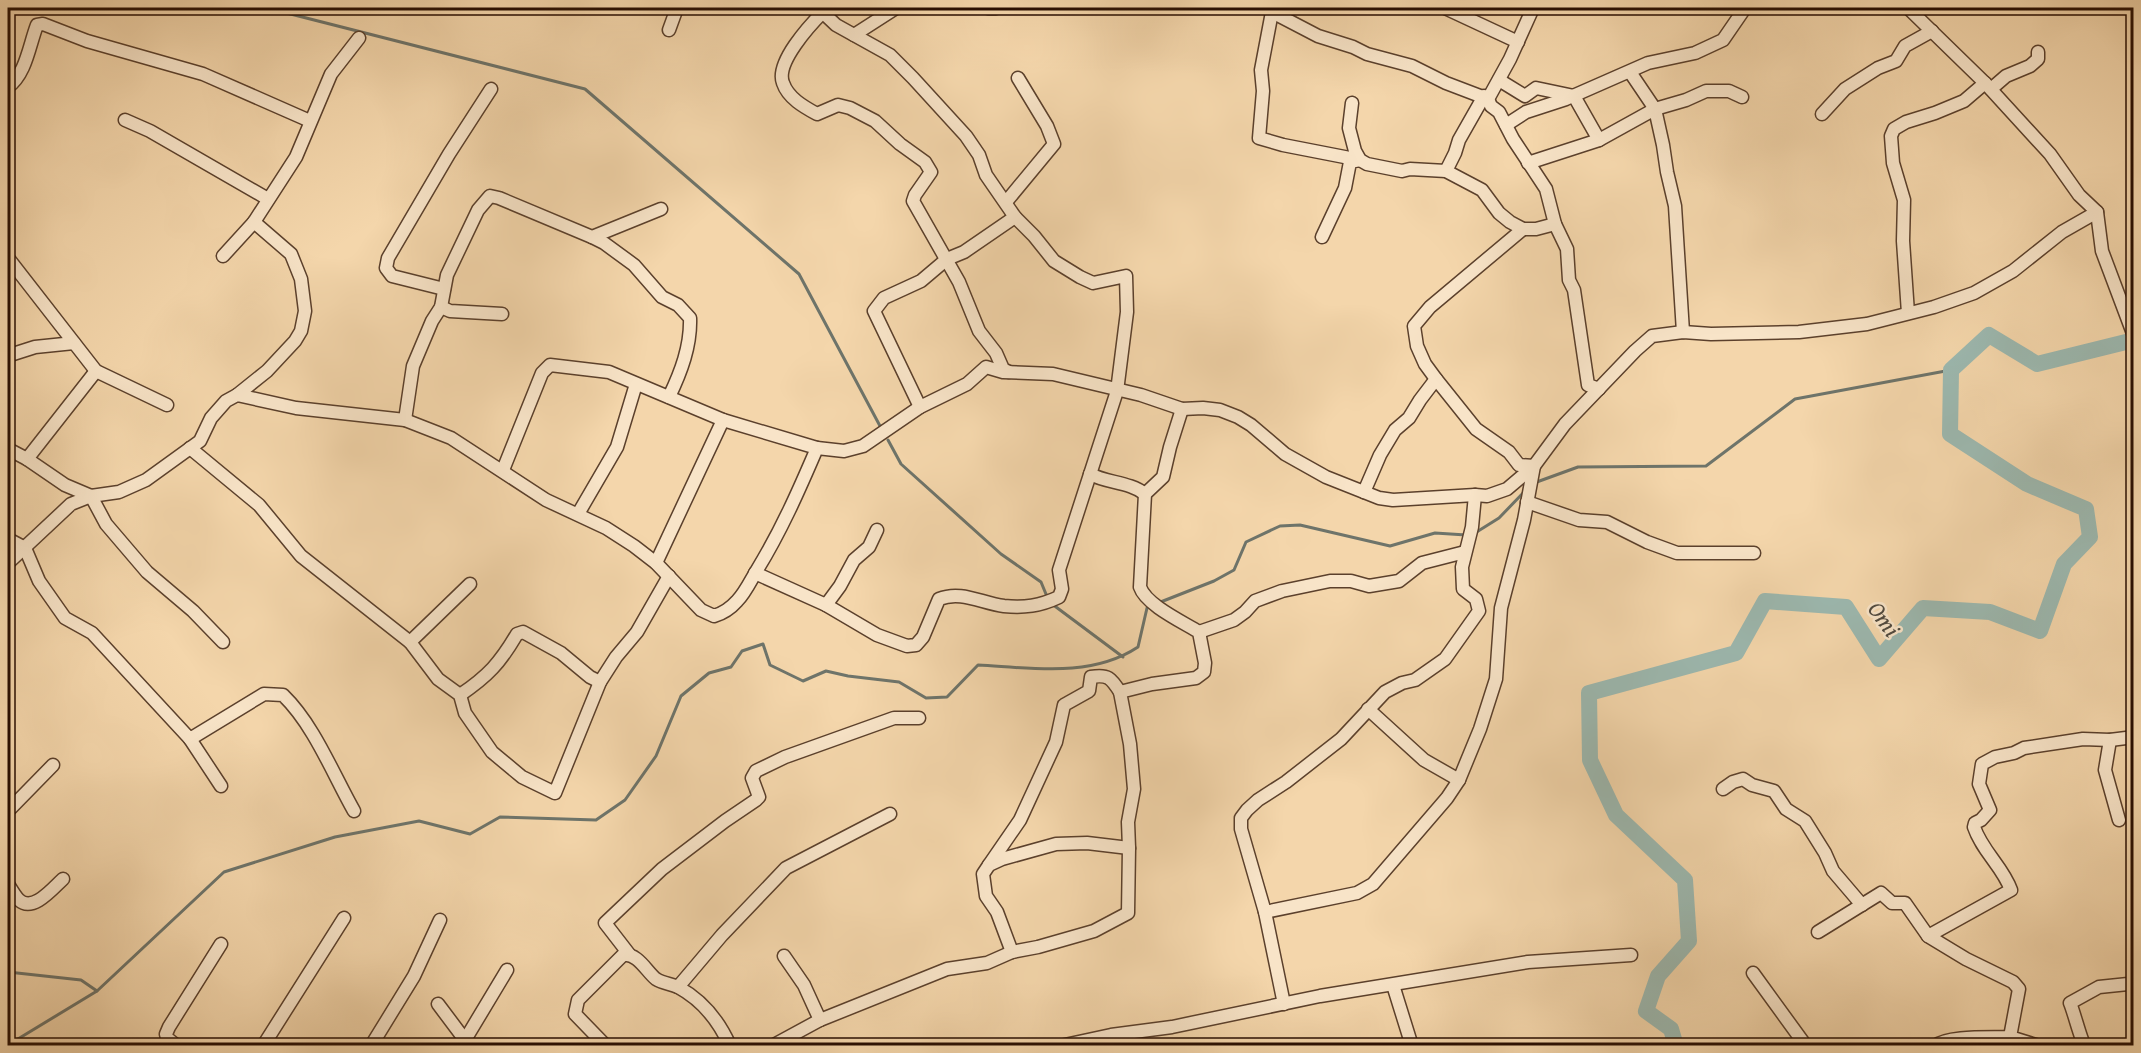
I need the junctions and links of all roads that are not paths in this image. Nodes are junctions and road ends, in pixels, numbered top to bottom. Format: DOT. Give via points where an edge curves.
graph roads {
  1 [pos="677,8"];
  2 [pos="896,8"];
  3 [pos="988,8"];
  4 [pos="996,8"];
  5 [pos="1445,8"];
  6 [pos="1533,8"];
  7 [pos="1744,8"];
  8 [pos="1908,8"];
  9 [pos="821,10"];
  10 [pos="1273,10"];
  11 [pos="669,30"];
  12 [pos="1932,31"];
  13 [pos="854,35"];
  14 [pos="359,38"];
  15 [pos="1518,42"];
  16 [pos="2038,52"];
  17 [pos="1630,72"];
  18 [pos="1018,78"];
  19 [pos="1499,80"];
  20 [pos="1988,86"];
  21 [pos="8,87"];
  22 [pos="491,89"];
  23 [pos="1574,96"];
  24 [pos="1742,97"];
  25 [pos="1486,98"];
  26 [pos="1352,103"];
  27 [pos="1655,109"];
  28 [pos="1822,114"];
  29 [pos="125,120"];
  30 [pos="310,121"];
  31 [pos="1506,125"];
  32 [pos="1599,140"];
  33 [pos="1360,160"];
  34 [pos="1528,163"];
  35 [pos="1446,171"];
  36 [pos="268,199"];
  37 [pos="1006,202"];
  38 [pos="661,209"];
  39 [pos="2097,212"];
  40 [pos="1015,218"];
  41 [pos="254,222"];
  42 [pos="1555,224"];
  43 [pos="1523,229"];
  44 [pos="592,237"];
  45 [pos="1322,237"];
  46 [pos="223,256"];
  47 [pos="8,258"];
  48 [pos="947,259"];
  49 [pos="444,289"];
  50 [pos="441,307"];
  51 [pos="1908,313"];
  52 [pos="502,314"];
  53 [pos="1683,332"];
  54 [pos="2133,336"];
  55 [pos="75,344"];
  56 [pos="8,354"];
  57 [pos="96,371"];
  58 [pos="1010,373"];
  59 [pos="1437,379"];
  60 [pos="636,384"];
  61 [pos="1599,389"];
  62 [pos="1117,391"];
  63 [pos="237,395"];
  64 [pos="669,398"];
  65 [pos="167,405"];
  66 [pos="920,407"];
  67 [pos="1182,409"];
  68 [pos="405,420"];
  69 [pos="723,420"];
  70 [pos="190,448"];
  71 [pos="817,448"];
  72 [pos="8,449"];
  73 [pos="27,459"];
  74 [pos="1534,466"];
  75 [pos="503,470"];
  76 [pos="1090,474"];
  77 [pos="1364,492"];
  78 [pos="1145,494"];
  79 [pos="1475,495"];
  80 [pos="91,496"];
  81 [pos="1527,502"];
  82 [pos="578,514"];
  83 [pos="877,530"];
  84 [pos="8,539"];
  85 [pos="25,548"];
  86 [pos="1465,552"];
  87 [pos="1754,553"];
  88 [pos="8,563"];
  89 [pos="656,563"];
  90 [pos="755,573"];
  91 [pos="669,576"];
  92 [pos="470,584"];
  93 [pos="826,605"];
  94 [pos="1199,632"];
  95 [pos="223,642"];
  96 [pos="410,642"];
  97 [pos="600,682"];
  98 [pos="1120,692"];
  99 [pos="460,695"];
  100 [pos="1368,709"];
  101 [pos="919,718"];
  102 [pos="2133,737"];
  103 [pos="190,739"];
  104 [pos="2110,740"];
  105 [pos="53,765"];
  106 [pos="1459,780"];
  107 [pos="221,786"];
  108 [pos="1723,789"];
  109 [pos="8,811"];
  110 [pos="354,812"];
  111 [pos="890,814"];
  112 [pos="2119,820"];
  113 [pos="1130,848"];
  114 [pos="989,865"];
  115 [pos="63,879"];
  116 [pos="8,884"];
  117 [pos="1862,905"];
  118 [pos="1265,912"];
  119 [pos="344,918"];
  120 [pos="440,920"];
  121 [pos="1818,932"];
  122 [pos="1928,936"];
  123 [pos="221,944"];
  124 [pos="1012,952"];
  125 [pos="628,954"];
  126 [pos="1631,955"];
  127 [pos="784,956"];
  128 [pos="507,970"];
  129 [pos="1753,974"];
  130 [pos="2133,981"];
  131 [pos="1393,985"];
  132 [pos="678,987"];
  133 [pos="438,1004"];
  134 [pos="1284,1004"];
  135 [pos="820,1020"];
  136 [pos="2010,1037"];
  137 [pos="464,1043"];
  138 [pos="177,1046"];
  139 [pos="263,1046"];
  140 [pos="371,1046"];
  141 [pos="606,1046"];
  142 [pos="730,1046"];
  143 [pos="772,1046"];
  144 [pos="1060,1046"];
  145 [pos="1412,1046"];
  146 [pos="1806,1046"];
  147 [pos="1935,1046"];
  148 [pos="2039,1046"];
  149 [pos="2085,1046"];
  1 -- 11 [label="street"];
  2 -- 13 [label="street"];
  3 -- 4 [label="street"];
  5 -- 15 [label="street"];
  6 -- 15 [label="street"];
  7 -- 17 [label="street" via="1723,40 1695,53 1648,63"];
  8 -- 12 [label="street"];
  9 -- 13 [label="street"];
  9 -- 48 [label="street" via="785,61 783,83 796,100 817,114 838,105 875,121 925,162 931,172 913,201"];
  10 -- 25 [label="street" via="1318,36 1412,66"];
  10 -- 33 [label="street" via="1261,70 1259,138"];
  12 -- 20 [label="street"];
  12 -- 28 [label="street" via="1905,46 1896,61 1845,89"];
  13 -- 37 [label="street" via="890,55 966,136"];
  14 -- 30 [label="street" via="331,74"];
  15 -- 19 [label="street"];
  16 -- 20 [label="street" via="2030,66"];
  17 -- 23 [label="street"];
  17 -- 27 [label="street"];
  18 -- 37 [label="street" via="1054,144"];
  19 -- 23 [label="street" via="1525,96 1536,88"];
  19 -- 25 [label="street"];
  20 -- 39 [label="street"];
  20 -- 51 [label="street" via="1964,101 1906,122 1894,129 1891,136 1893,163 1904,200"];
  21 -- 30 [label="street" via="24,66 37,25 43,24 87,41 203,74"];
  22 -- 49 [label="street" via="388,258 386,268 392,276"];
  23 -- 31 [label="street" via="1526,112"];
  23 -- 32 [label="street"];
  24 -- 27 [label="street" via="1729,91 1706,91"];
  25 -- 31 [label="street"];
  25 -- 35 [label="street" via="1459,140"];
  26 -- 33 [label="street" via="1349,128 1354,152"];
  27 -- 32 [label="street"];
  27 -- 53 [label="street" via="1675,206"];
  29 -- 36 [label="street"];
  30 -- 36 [label="street" via="296,157"];
  31 -- 34 [label="street"];
  32 -- 34 [label="street"];
  33 -- 35 [label="street" via="1402,171"];
  33 -- 45 [label="street" via="1350,162 1345,188"];
  34 -- 42 [label="street" via="1546,189"];
  35 -- 43 [label="street" via="1482,190 1499,213"];
  36 -- 41 [label="street"];
  37 -- 40 [label="street"];
  38 -- 44 [label="street"];
  39 -- 51 [label="street" via="2062,232 2013,271 1974,293"];
  39 -- 54 [label="street" via="2102,251"];
  40 -- 48 [label="street"];
  40 -- 62 [label="street" via="1054,261 1080,277 1094,283 1126,276 1127,312"];
  41 -- 46 [label="street"];
  41 -- 63 [label="street" via="291,254 301,279 305,311 295,341"];
  42 -- 43 [label="street"];
  42 -- 61 [label="street" via="1568,249 1569,280 1574,290 1588,385"];
  43 -- 59 [label="street" via="1414,326 1417,346"];
  44 -- 49 [label="street" via="490,196 465,234"];
  44 -- 64 [label="street" via="634,265 662,297 678,305 690,318 687,352"];
  47 -- 55 [label="street"];
  48 -- 58 [label="street" via="979,331 996,352 1003,369"];
  48 -- 66 [label="street" via="921,281 884,298 874,311"];
  49 -- 50 [label="street"];
  50 -- 52 [label="street"];
  50 -- 68 [label="street" via="413,366"];
  51 -- 53 [label="street" via="1867,324 1799,332"];
  53 -- 61 [label="street" via="1652,336"];
  55 -- 56 [label="street"];
  55 -- 57 [label="street"];
  57 -- 65 [label="street"];
  57 -- 73 [label="street"];
  58 -- 62 [label="street" via="1053,374"];
  58 -- 66 [label="street" via="986,367 967,384"];
  59 -- 74 [label="street" via="1476,429 1509,452 1519,465"];
  59 -- 77 [label="street" via="1395,430"];
  60 -- 64 [label="street"];
  60 -- 75 [label="street" via="609,372 550,365 542,373"];
  60 -- 82 [label="street" via="617,447"];
  61 -- 74 [label="street" via="1564,424"];
  62 -- 67 [label="street"];
  62 -- 76 [label="street"];
  63 -- 68 [label="street" via="296,408"];
  63 -- 70 [label="street" via="226,401 211,418 200,441"];
  64 -- 69 [label="street"];
  66 -- 71 [label="street" via="863,446 844,451"];
  67 -- 77 [label="street" via="1220,410 1238,417 1285,454"];
  67 -- 78 [label="street" via="1163,477"];
  68 -- 75 [label="street" via="452,438"];
  69 -- 71 [label="street"];
  69 -- 89 [label="street"];
  70 -- 80 [label="street" via="146,480 119,492"];
  70 -- 96 [label="street" via="259,505 301,556"];
  71 -- 90 [label="street" via="796,498"];
  72 -- 73 [label="street"];
  73 -- 80 [label="street"];
  74 -- 79 [label="street" via="1507,489 1487,496"];
  74 -- 81 [label="street"];
  75 -- 82 [label="street" via="546,500"];
  76 -- 78 [label="street"];
  76 -- 93 [label="street" via="1059,570 1059,597 1034,607 947,596 939,599 916,645 907,646 877,635"];
  77 -- 79 [label="street" via="1393,500"];
  78 -- 94 [label="street" via="1140,587 1143,594"];
  79 -- 86 [label="street"];
  80 -- 85 [label="street" via="71,504"];
  80 -- 95 [label="street" via="106,524 147,572"];
  81 -- 87 [label="street" via="1579,520 1607,522 1677,553"];
  81 -- 106 [label="street" via="1501,608 1496,680"];
  82 -- 89 [label="street" via="606,528"];
  83 -- 93 [label="street"];
  84 -- 85 [label="street"];
  85 -- 88 [label="street"];
  85 -- 103 [label="street" via="39,580 64,618 92,633"];
  86 -- 94 [label="street" via="1422,563 1399,581 1369,586 1330,581 1282,591 1255,601 1234,620"];
  86 -- 100 [label="street" via="1463,589 1476,599 1479,611 1445,659 1414,680 1385,692"];
  89 -- 91 [label="street"];
  90 -- 91 [label="street" via="739,600 726,612 714,616 701,610"];
  90 -- 93 [label="street"];
  91 -- 97 [label="street" via="637,632"];
  92 -- 96 [label="street"];
  94 -- 98 [label="street" via="1204,672 1196,678"];
  96 -- 99 [label="street" via="438,679"];
  97 -- 99 [label="street" via="561,653 523,632 517,634 486,676"];
  97 -- 99 [label="street" via="555,793 522,777 492,752 465,713"];
  98 -- 113 [label="street" via="1134,789 1128,822"];
  98 -- 114 [label="street" via="1105,675 1091,677 1089,691 1064,705 1056,742 1020,820"];
  100 -- 106 [label="street" via="1424,760"];
  100 -- 118 [label="street" via="1350,731 1258,800 1241,818"];
  101 -- 125 [label="street" via="894,718 756,771 752,778 759,797 662,869 605,923"];
  102 -- 104 [label="street"];
  103 -- 107 [label="street"];
  103 -- 110 [label="street" via="264,694 283,695 296,707"];
  104 -- 112 [label="street" via="2105,771"];
  104 -- 122 [label="street" via="2083,739 2024,748 1982,764 1978,784 1990,810 1974,827 2011,890"];
  105 -- 109 [label="street"];
  106 -- 118 [label="street" via="1373,884 1357,893"];
  108 -- 117 [label="street" via="1743,779 1774,791 1786,809 1805,821 1833,871"];
  111 -- 132 [label="street" via="786,868"];
  113 -- 114 [label="street" via="1056,844"];
  113 -- 124 [label="street" via="1128,913 1094,931"];
  114 -- 124 [label="street" via="983,874 986,896 997,912"];
  115 -- 116 [label="street" via="32,903 20,901"];
  117 -- 121 [label="street"];
  117 -- 122 [label="street" via="1881,893 1892,903 1903,902"];
  118 -- 134 [label="street"];
  119 -- 139 [label="street"];
  120 -- 140 [label="street" via="414,976"];
  122 -- 136 [label="street" via="2013,982 2019,989"];
  123 -- 138 [label="street" via="166,1034"];
  124 -- 135 [label="street" via="987,963 947,969"];
  125 -- 132 [label="street" via="658,980"];
  125 -- 141 [label="street" via="575,1007 575,1014"];
  126 -- 131 [label="street" via="1528,962"];
  127 -- 135 [label="street" via="804,985"];
  128 -- 137 [label="street"];
  129 -- 146 [label="street"];
  130 -- 149 [label="street" via="2099,987 2070,1003"];
  131 -- 134 [label="street"];
  131 -- 145 [label="street"];
  132 -- 142 [label="street" via="713,1014"];
  133 -- 137 [label="street" via="461,1033"];
  134 -- 144 [label="street"];
  135 -- 143 [label="street"];
  136 -- 147 [label="street" via="1950,1040"];
  136 -- 148 [label="street"];
}
